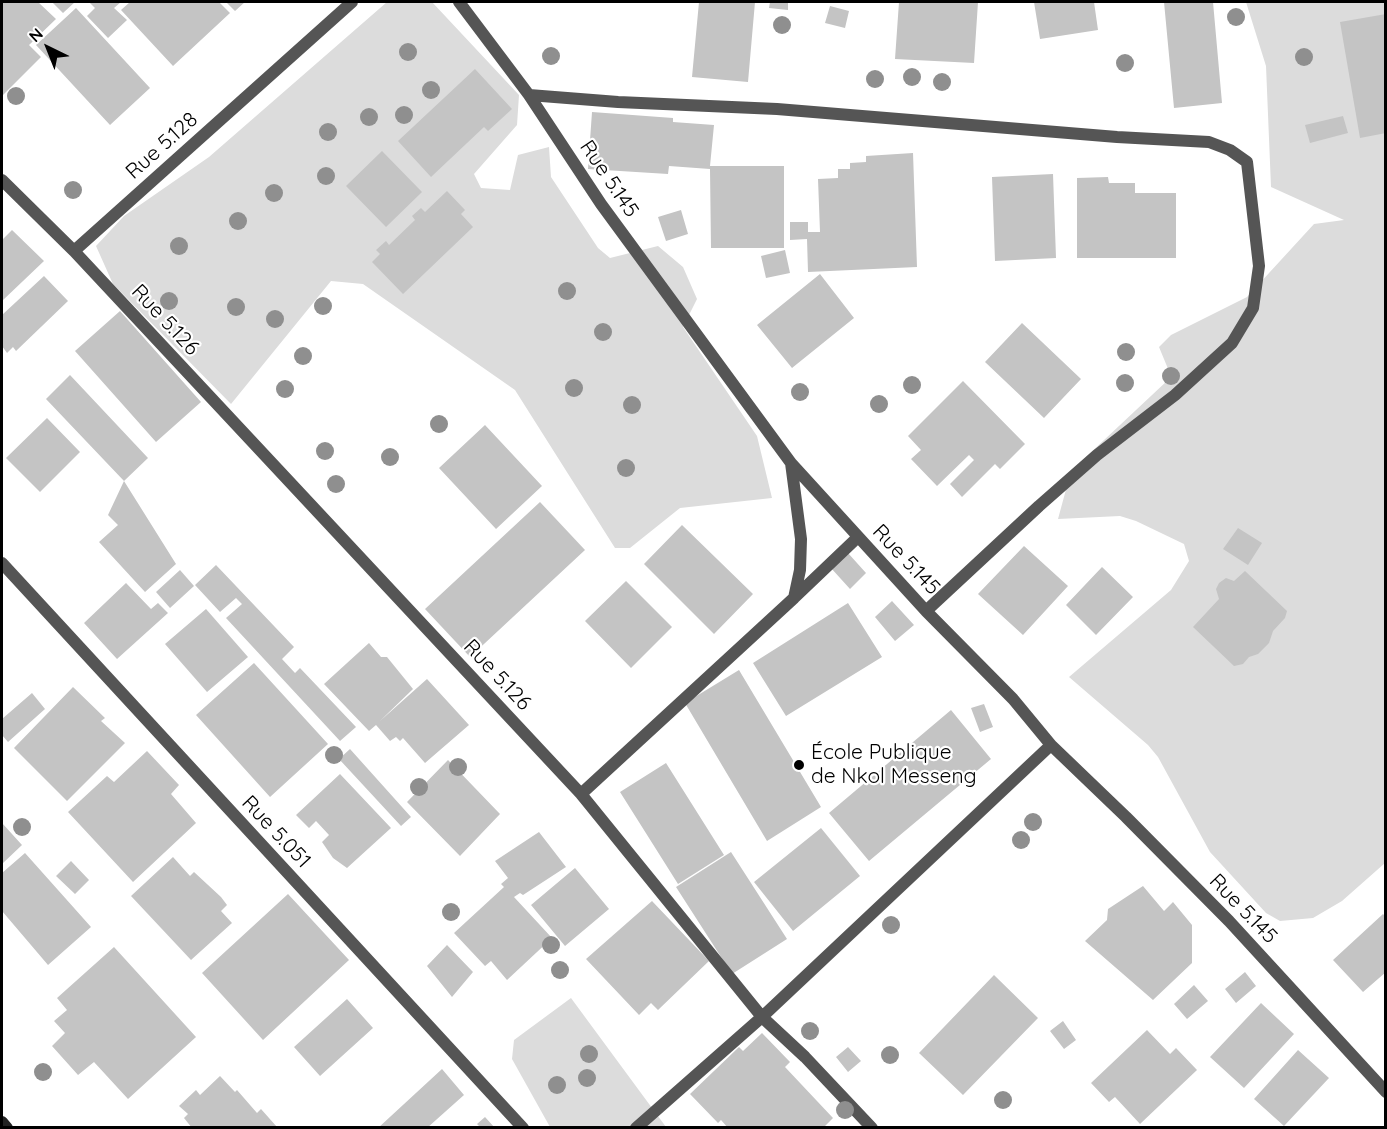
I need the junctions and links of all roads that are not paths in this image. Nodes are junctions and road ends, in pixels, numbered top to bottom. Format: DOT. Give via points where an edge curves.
graph roads {
  1 [pos="352,2"];
  2 [pos="459,2"];
  3 [pos="529,94"];
  4 [pos="2,180"];
  5 [pos="74,251"];
  6 [pos="791,464"];
  7 [pos="858,537"];
  8 [pos="2,563"];
  9 [pos="794,598"];
  10 [pos="926,611"];
  11 [pos="1051,745"];
  12 [pos="581,794"];
  13 [pos="762,1017"];
  14 [pos="1386,1092"];
  15 [pos="2,1122"];
  16 [pos="7,1128"];
  17 [pos="522,1128"];
  18 [pos="636,1128"];
  19 [pos="872,1128"];
  1 -- 5 [label="street, Rue 5.128"];
  2 -- 3 [label="street, Rue 5.145"];
  3 -- 6 [label="street, Rue 5.145" via="601,204"];
  3 -- 10 [label="street" via="1209,142 1247,162 1259,266 1253,308 1232,343 1175,395 1089,462"];
  4 -- 5 [label="street"];
  5 -- 12 [label="street, Rue 5.126"];
  6 -- 7 [label="street, Rue 5.145"];
  6 -- 9 [label="street" via="801,539"];
  7 -- 9 [label="street"];
  7 -- 10 [label="street, Rue 5.145"];
  8 -- 17 [label="street, Rue 5.051"];
  9 -- 12 [label="street"];
  10 -- 11 [label="street, Rue 5.145" via="1013,699"];
  11 -- 13 [label="street"];
  11 -- 14 [label="street, Rue 5.145" via="1229,921"];
  12 -- 13 [label="street, Rue 5.126"];
  13 -- 18 [label="street"];
  13 -- 19 [label="street, Rue 5.126"];
  15 -- 16 [label="street"];
}
